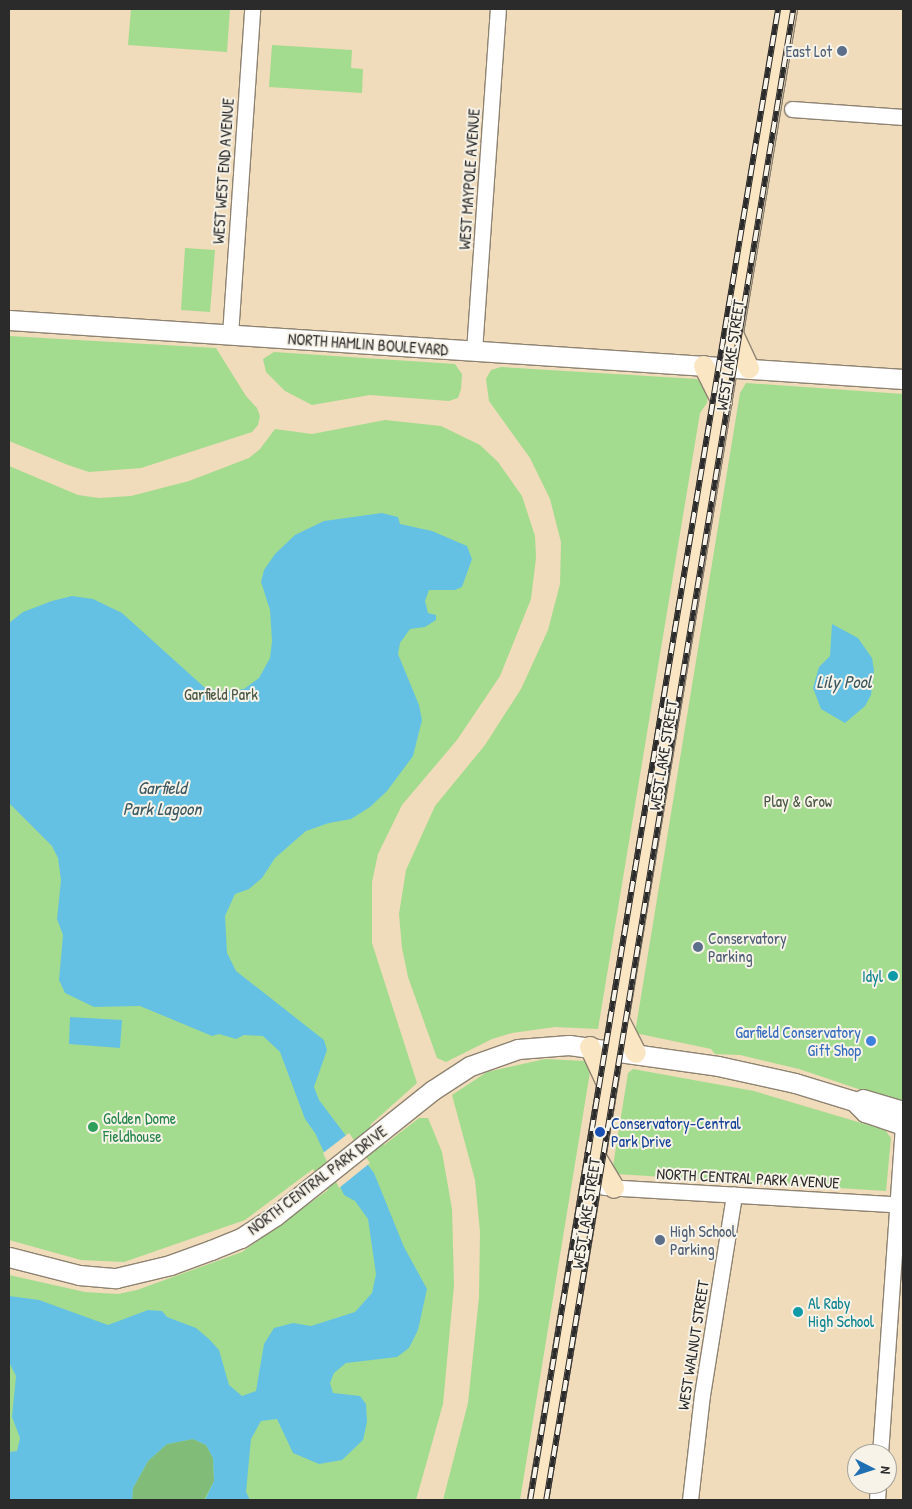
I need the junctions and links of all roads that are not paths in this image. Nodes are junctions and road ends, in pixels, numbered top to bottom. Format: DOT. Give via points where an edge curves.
graph roads {
  1 [pos="252,9"];
  2 [pos="498,9"];
  3 [pos="787,9"];
  4 [pos="773,93"];
  5 [pos="792,109"];
  6 [pos="903,116"];
  7 [pos="768,118"];
  8 [pos="9,320"];
  9 [pos="230,335"];
  10 [pos="474,351"];
  11 [pos="704,366"];
  12 [pos="738,368"];
  13 [pos="903,379"];
  14 [pos="722,402"];
  15 [pos="710,470"];
  16 [pos="627,963"];
  17 [pos="613,1050"];
  18 [pos="854,1101"];
  19 [pos="903,1111"];
  20 [pos="903,1125"];
  21 [pos="600,1130"];
  22 [pos="903,1130"];
  23 [pos="595,1156"];
  24 [pos="590,1186"];
  25 [pos="614,1188"];
  26 [pos="734,1195"];
  27 [pos="900,1205"];
  28 [pos="9,1257"];
  29 [pos="881,1444"];
  30 [pos="538,1500"];
  31 [pos="690,1500"];
  1 -- 9 [label="street, WEST WEST END AVENUE"];
  2 -- 10 [label="street, WEST MAYPOLE AVENUE"];
  3 -- 4 [label="main road, WEST LAKE STREET"];
  4 -- 5 [label="street"];
  4 -- 7 [label="main road, WEST LAKE STREET"];
  5 -- 6 [label="street"];
  5 -- 7 [label="street"];
  7 -- 12 [label="main road, WEST LAKE STREET" via="733,334"];
  8 -- 9 [label="street, NORTH HAMLIN BOULEVARD"];
  9 -- 10 [label="street, NORTH HAMLIN BOULEVARD"];
  10 -- 11 [label="street, NORTH HAMLIN BOULEVARD"];
  11 -- 12 [label="street, NORTH HAMLIN BOULEVARD"];
  11 -- 14 [label="main road"];
  12 -- 13 [label="street, NORTH HAMLIN BOULEVARD"];
  12 -- 14 [label="main road, WEST LAKE STREET"];
  12 -- 15 [label="main road" via="723,456"];
  14 -- 15 [label="main road, WEST LAKE STREET"];
  15 -- 16 [label="main road, WEST LAKE STREET"];
  16 -- 17 [label="main road, WEST LAKE STREET"];
  16 -- 17 [label="main road" via="612,977"];
  17 -- 18 [label="street, NORTH CENTRAL PARK DRIVE" via="795,1083"];
  17 -- 21 [label="main road, WEST LAKE STREET"];
  17 -- 21 [label="main road" via="614,1118"];
  17 -- 28 [label="street, NORTH CENTRAL PARK DRIVE" via="545,1045 497,1055 470,1066 433,1090 275,1216 241,1238 170,1265 116,1278 100,1278"];
  18 -- 19 [label="street" via="865,1099"];
  18 -- 20 [label="street" via="865,1112"];
  21 -- 23 [label="main road, WEST LAKE STREET"];
  22 -- 27 [label="street"];
  23 -- 24 [label="main road, WEST LAKE STREET"];
  23 -- 25 [label="main road"];
  24 -- 25 [label="street, NORTH CENTRAL PARK AVENUE"];
  24 -- 30 [label="main road, WEST LAKE STREET"];
  25 -- 26 [label="street, NORTH CENTRAL PARK AVENUE"];
  26 -- 27 [label="street, NORTH CENTRAL PARK AVENUE"];
  26 -- 31 [label="street, WEST WALNUT STREET" via="702,1396"];
  27 -- 29 [label="street"];
}
